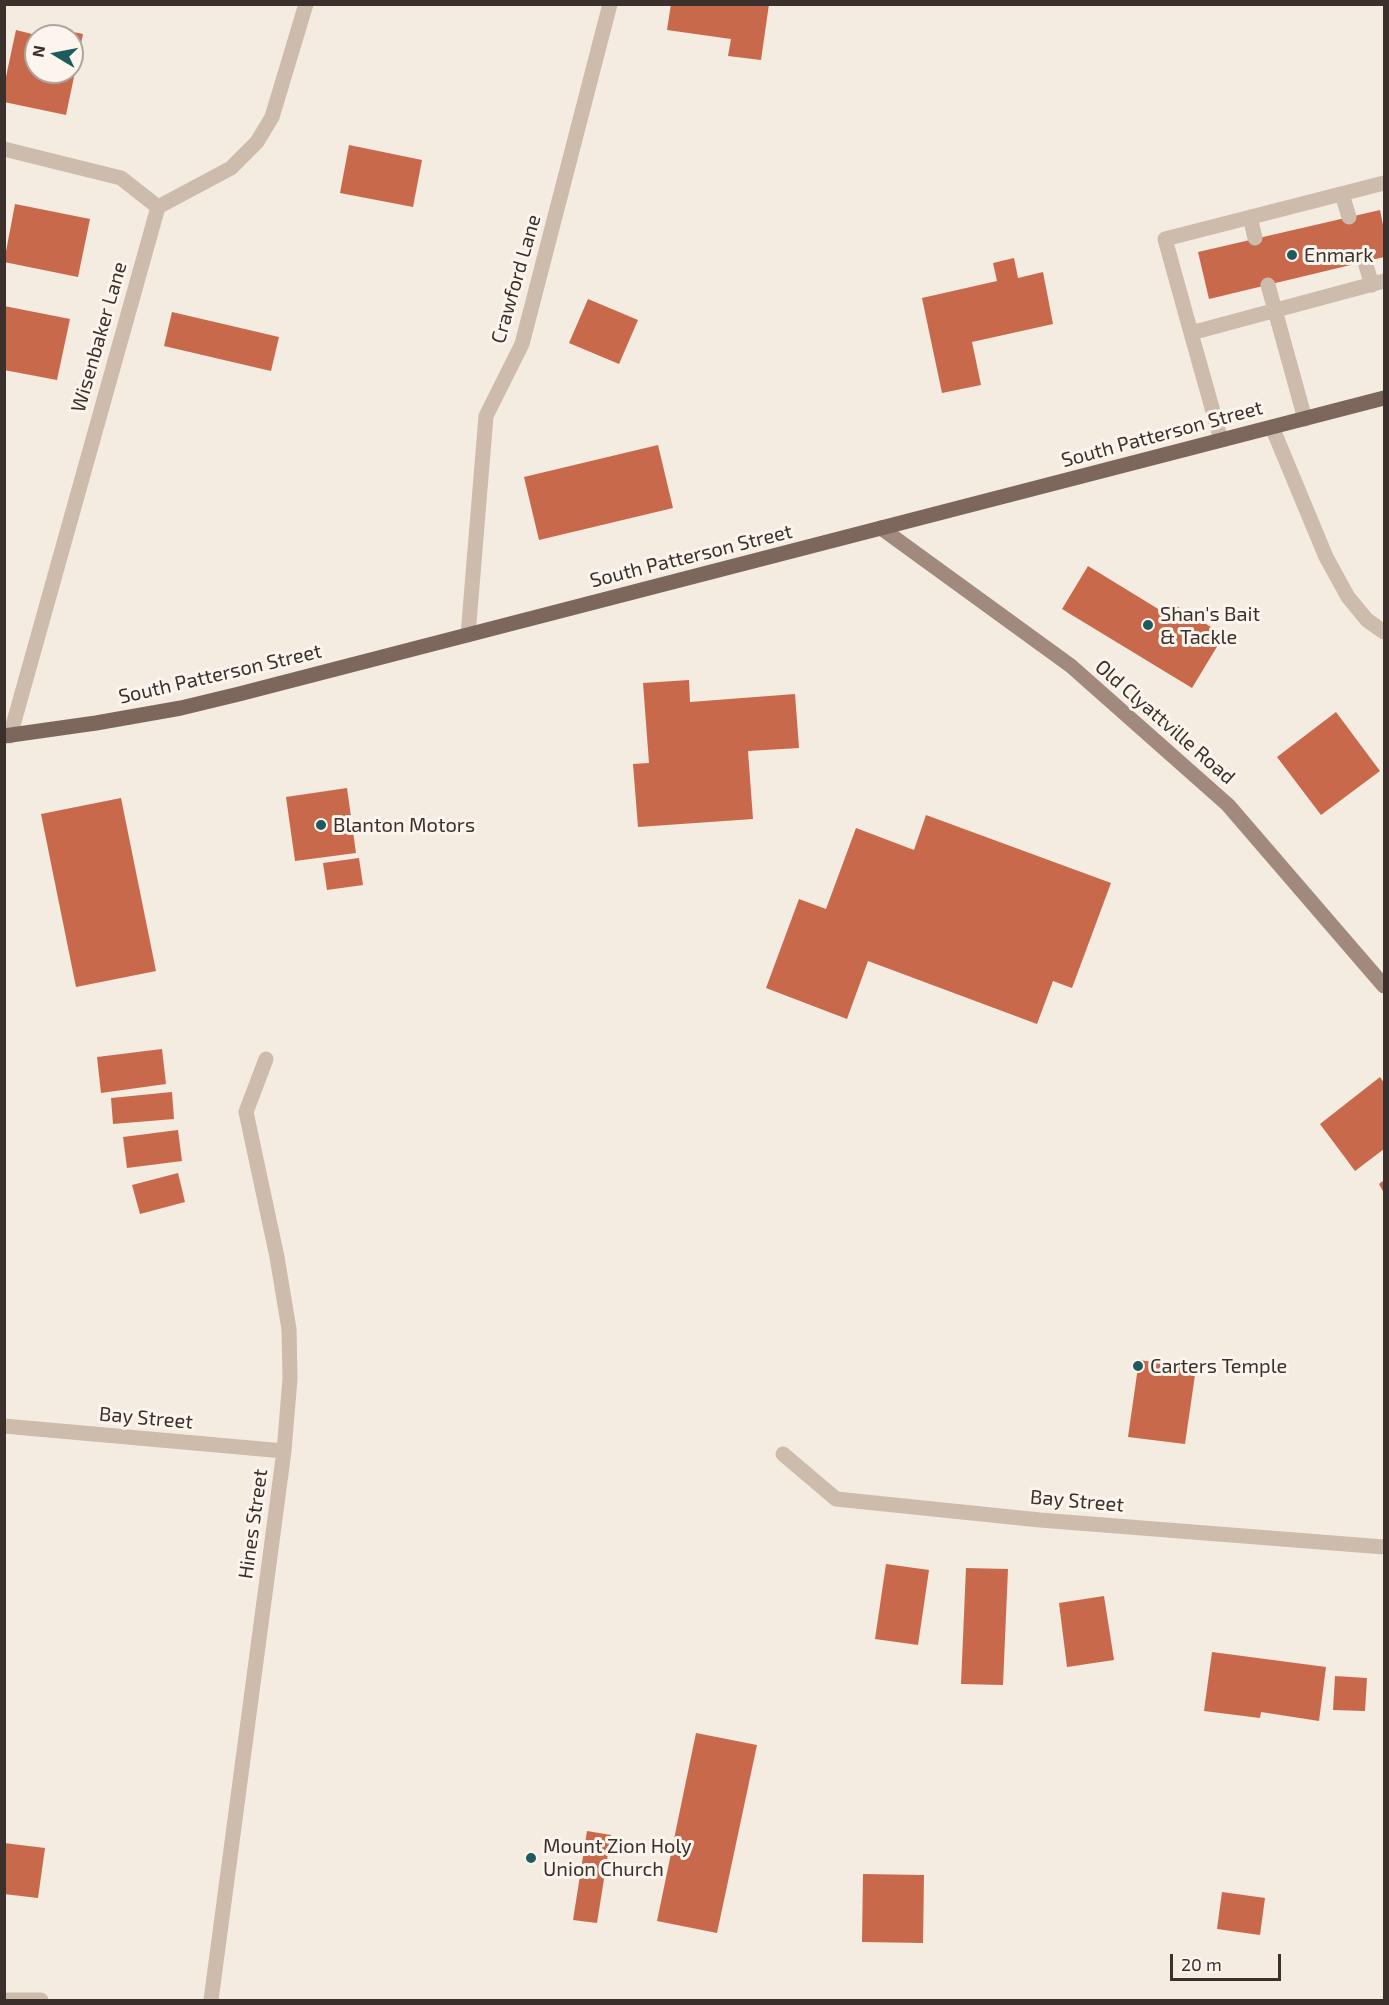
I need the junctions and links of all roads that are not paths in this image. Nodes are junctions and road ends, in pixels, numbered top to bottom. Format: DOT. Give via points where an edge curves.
graph roads {
  1 [pos="306,4"];
  2 [pos="610,4"];
  3 [pos="4,148"];
  4 [pos="1384,183"];
  5 [pos="1341,194"];
  6 [pos="158,207"];
  7 [pos="1349,216"];
  8 [pos="1250,217"];
  9 [pos="1256,238"];
  10 [pos="1365,262"];
  11 [pos="1378,283"];
  12 [pos="1268,285"];
  13 [pos="1276,310"];
  14 [pos="1191,333"];
  15 [pos="1383,402"];
  16 [pos="1305,418"];
  17 [pos="1272,427"];
  18 [pos="1221,440"];
  19 [pos="881,528"];
  20 [pos="1384,632"];
  21 [pos="468,635"];
  22 [pos="7,736"];
  23 [pos="1384,986"];
  24 [pos="266,1059"];
  25 [pos="4,1426"];
  26 [pos="284,1451"];
  27 [pos="783,1454"];
  28 [pos="1384,1547"];
  29 [pos="4,2000"];
  30 [pos="41,2001"];
  31 [pos="211,2001"];
  1 -- 6 [label="street" via="272,117 257,142 231,168"];
  2 -- 21 [label="street, Crawford Lane" via="522,344 486,416"];
  3 -- 6 [label="street" via="121,178"];
  4 -- 5 [label="street"];
  5 -- 7 [label="street"];
  5 -- 8 [label="street"];
  6 -- 22 [label="street, Wisenbaker Lane"];
  8 -- 9 [label="street"];
  8 -- 14 [label="street" via="1165,238"];
  10 -- 11 [label="street"];
  11 -- 13 [label="street"];
  12 -- 13 [label="street"];
  13 -- 14 [label="street"];
  13 -- 16 [label="street"];
  14 -- 18 [label="street"];
  15 -- 16 [label="main road, South Patterson Street"];
  16 -- 17 [label="main road, South Patterson Street"];
  17 -- 18 [label="main road, South Patterson Street"];
  17 -- 20 [label="street" via="1326,557 1348,597 1367,620"];
  18 -- 19 [label="main road, South Patterson Street"];
  19 -- 21 [label="main road, South Patterson Street"];
  19 -- 23 [label="street, Old Clyattville Road" via="1071,666 1227,805"];
  21 -- 22 [label="main road, South Patterson Street" via="181,708"];
  24 -- 26 [label="street, Hines Street" via="246,1112 289,1329 290,1379"];
  25 -- 26 [label="street, Bay Street"];
  26 -- 31 [label="street, Hines Street"];
  27 -- 28 [label="street, Bay Street" via="836,1499 1052,1521"];
  29 -- 30 [label="street"];
}
